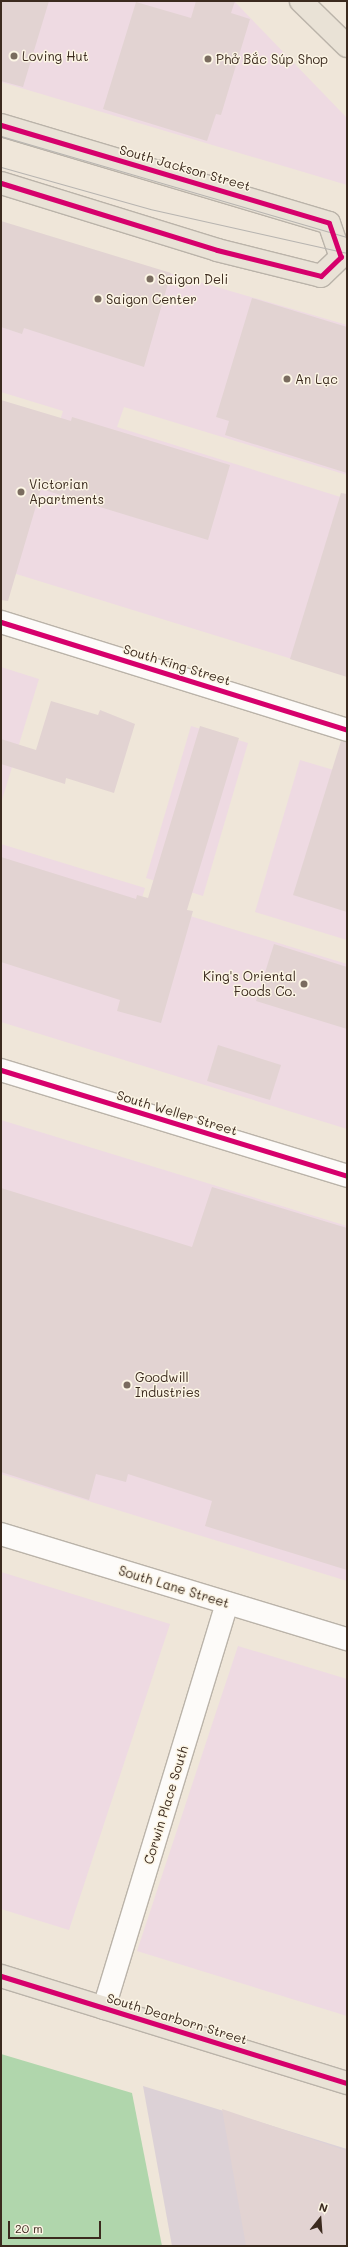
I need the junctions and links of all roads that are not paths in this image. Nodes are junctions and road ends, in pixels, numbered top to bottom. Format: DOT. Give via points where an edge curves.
graph roads {
  1 [pos="301,1"];
  2 [pos="347,46"];
  3 [pos="1,125"];
  4 [pos="1,183"];
  5 [pos="344,258"];
  6 [pos="1,622"];
  7 [pos="347,730"];
  8 [pos="1,1070"];
  9 [pos="347,1176"];
  10 [pos="1,1534"];
  11 [pos="228,1603"];
  12 [pos="347,1639"];
  13 [pos="1,1976"];
  14 [pos="104,2008"];
  15 [pos="347,2083"];
  1 -- 2 [label="main road"];
  3 -- 5 [label="main road, South Jackson Street" via="329,223"];
  4 -- 5 [label="main road, South Jackson Street" via="217,250 321,276"];
  6 -- 7 [label="street, South King Street"];
  8 -- 9 [label="street, South Weller Street"];
  10 -- 11 [label="street, South Lane Street"];
  11 -- 12 [label="street, South Lane Street"];
  11 -- 14 [label="street, Corwin Place South"];
  13 -- 14 [label="main road, South Dearborn Street"];
  14 -- 15 [label="main road, South Dearborn Street"];
}
